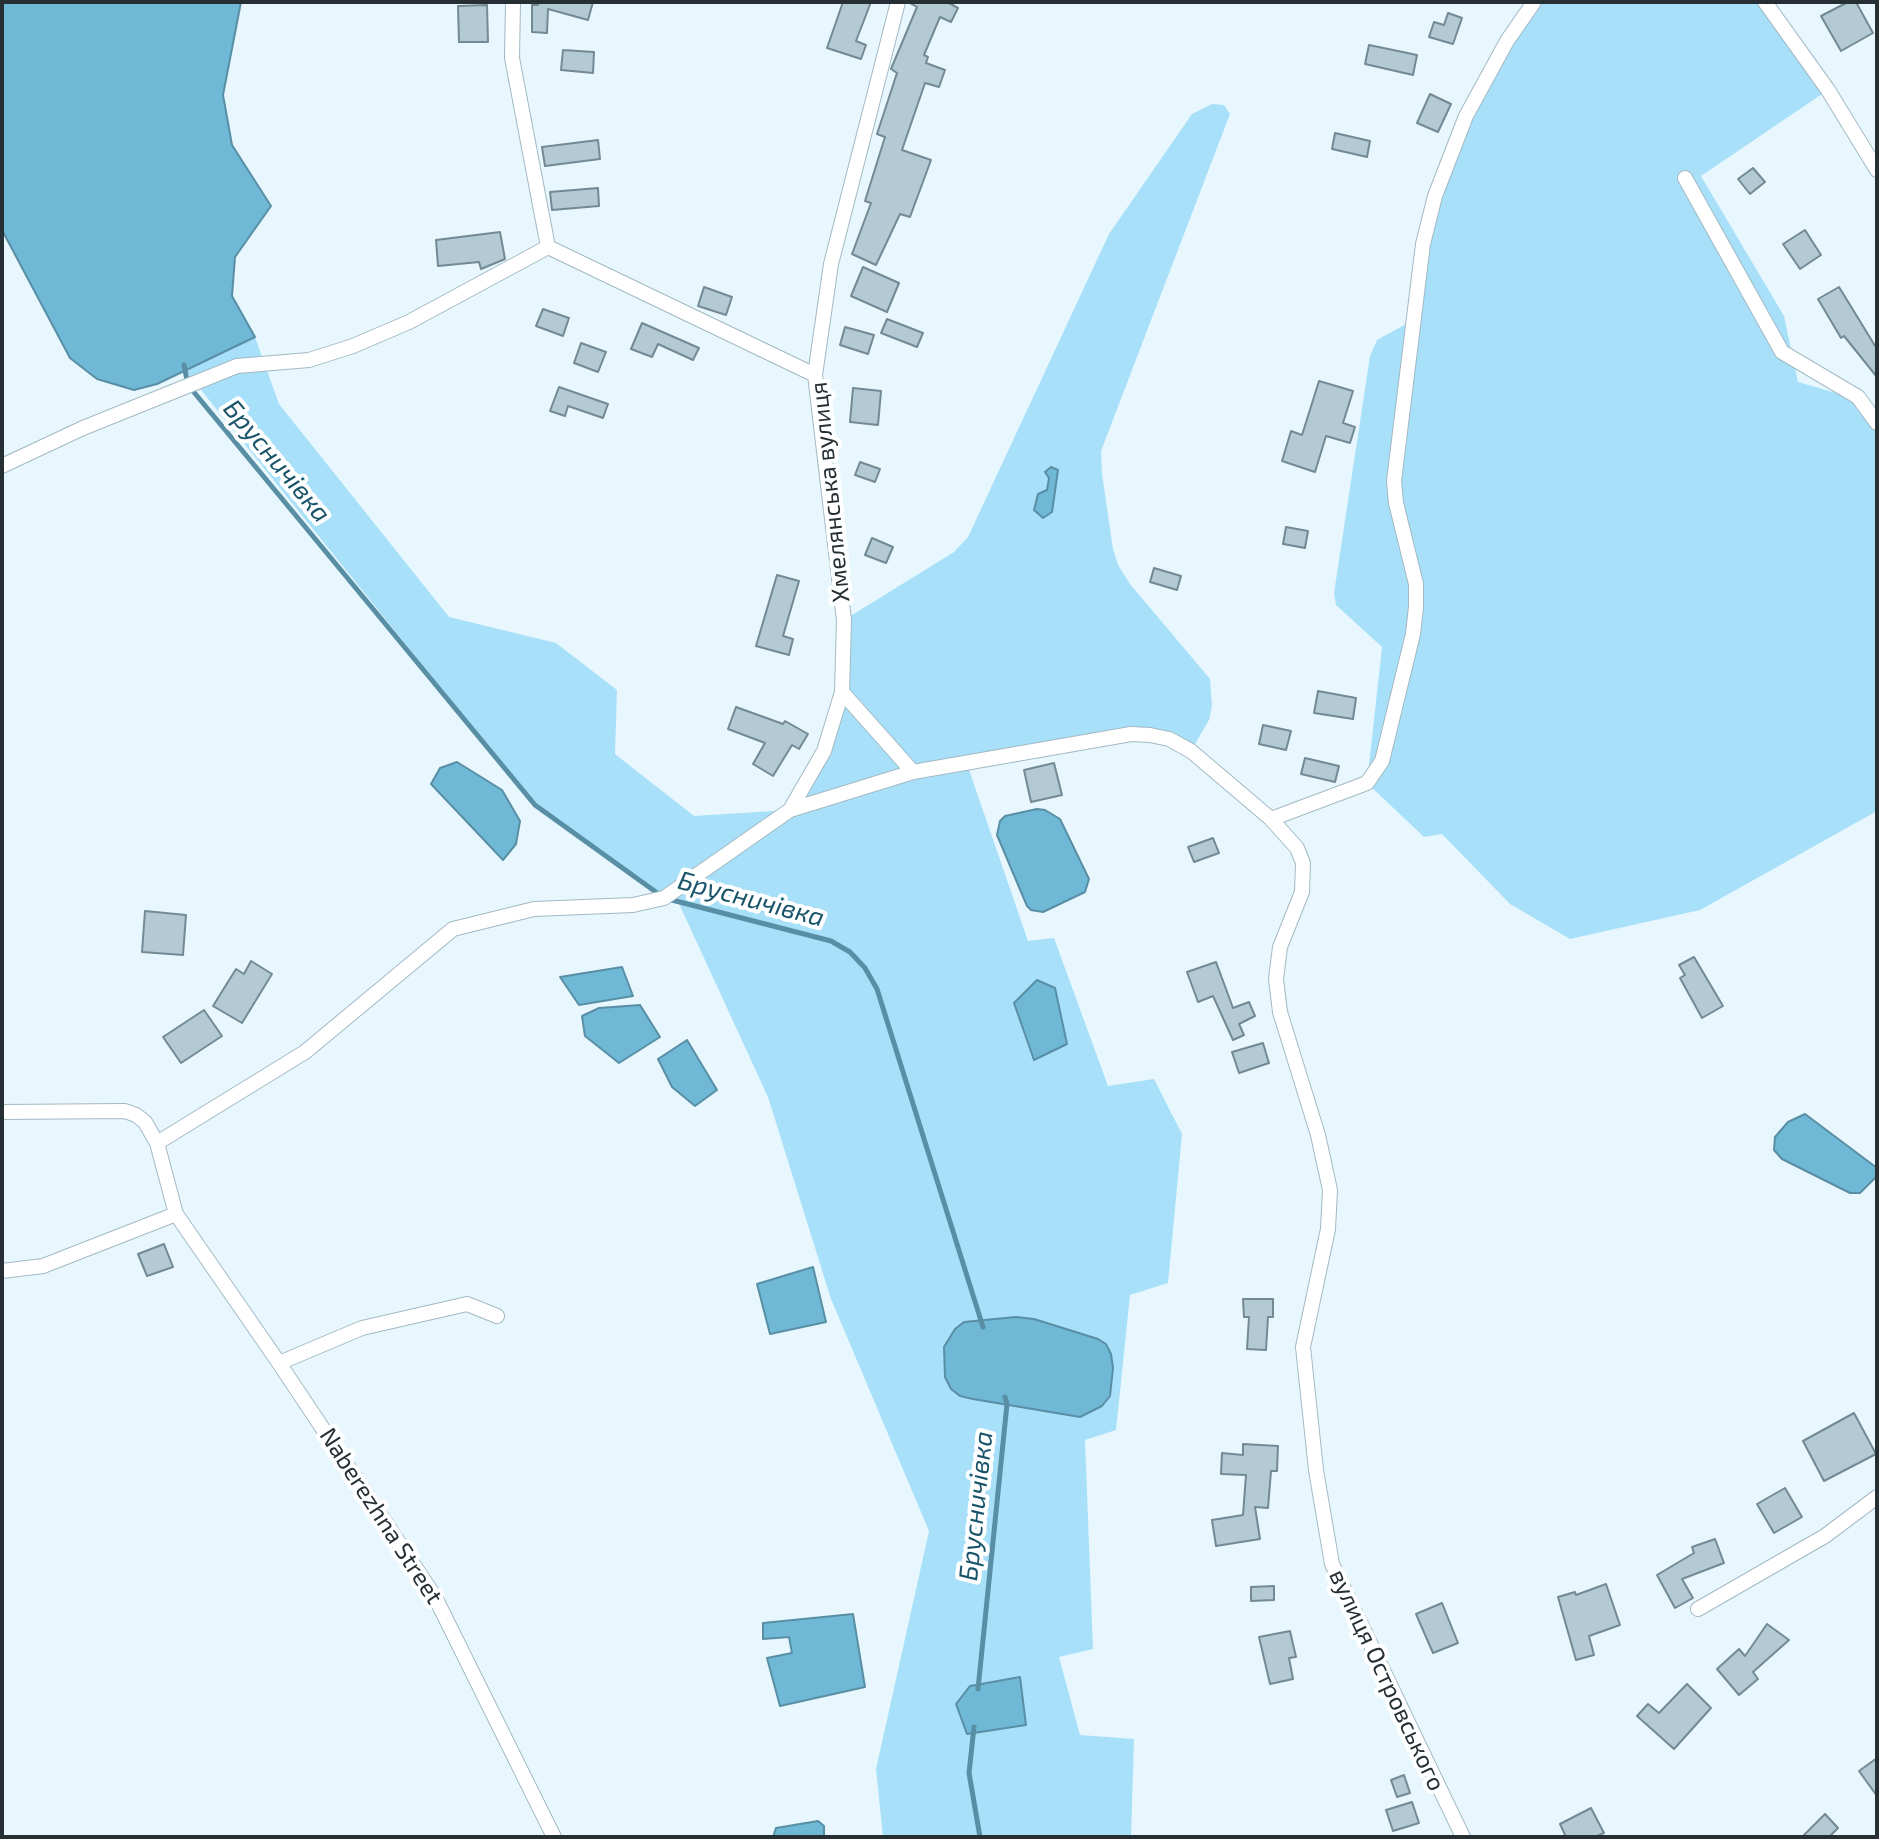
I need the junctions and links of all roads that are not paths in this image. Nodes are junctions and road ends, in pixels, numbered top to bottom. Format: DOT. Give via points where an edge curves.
graph roads {
  1 [pos="513,2"];
  2 [pos="898,2"];
  3 [pos="1534,2"];
  4 [pos="1765,2"];
  5 [pos="1877,170"];
  6 [pos="1685,178"];
  7 [pos="548,247"];
  8 [pos="815,375"];
  9 [pos="1877,423"];
  10 [pos="2,466"];
  11 [pos="842,692"];
  12 [pos="913,772"];
  13 [pos="790,810"];
  14 [pos="1271,819"];
  15 [pos="2,1112"];
  16 [pos="157,1143"];
  17 [pos="176,1214"];
  18 [pos="2,1271"];
  19 [pos="497,1316"];
  20 [pos="279,1363"];
  21 [pos="1877,1497"];
  22 [pos="1698,1609"];
  23 [pos="554,1837"];
  24 [pos="1463,1837"];
  1 -- 7 [label="street" via="512,58"];
  2 -- 8 [label="street, Хмелянська вулиця" via="831,264"];
  3 -- 14 [label="street" via="1466,116 1423,244 1394,481 1416,607 1382,761 1367,783"];
  4 -- 5 [label="street"];
  6 -- 9 [label="street" via="1782,352 1858,397"];
  7 -- 8 [label="street"];
  7 -- 10 [label="street" via="353,346 309,360 237,366"];
  8 -- 11 [label="street, Хмелянська вулиця" via="844,620"];
  11 -- 12 [label="street"];
  11 -- 13 [label="street, Хмелянська вулиця" via="824,751"];
  12 -- 13 [label="street"];
  12 -- 14 [label="street" via="1150,735 1191,751"];
  13 -- 16 [label="street" via="664,898 633,905 534,909 453,929 305,1052"];
  14 -- 24 [label="street, вулиця Островського" via="1303,863 1302,892 1280,947 1276,979 1280,1012 1330,1190 1328,1229 1303,1347 1332,1564"];
  15 -- 16 [label="street" via="125,1111 145,1122"];
  16 -- 17 [label="street, Naberezhna Street"];
  17 -- 18 [label="street" via="43,1266"];
  17 -- 20 [label="street, Naberezhna Street"];
  19 -- 20 [label="street" via="467,1304 362,1328"];
  20 -- 23 [label="street, Naberezhna Street" via="435,1597"];
  21 -- 22 [label="street" via="1825,1536"];
}
